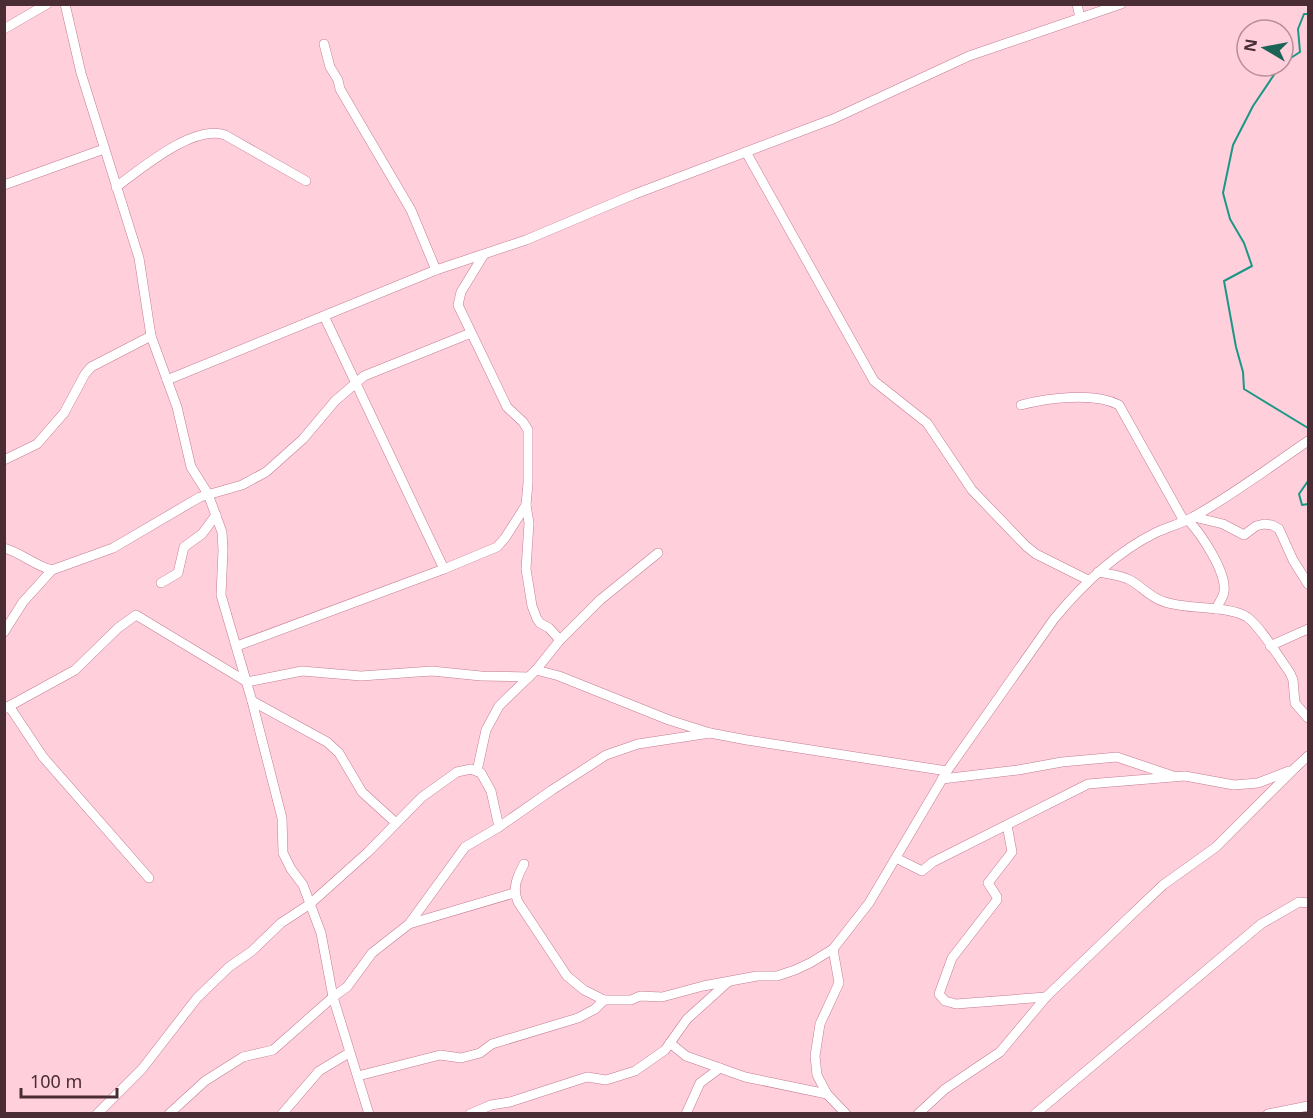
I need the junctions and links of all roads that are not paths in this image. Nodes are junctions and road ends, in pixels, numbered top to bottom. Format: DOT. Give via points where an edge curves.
graph roads {
  1 [pos="46,4"];
  2 [pos="65,4"];
  3 [pos="1077,4"];
  4 [pos="1121,4"];
  5 [pos="1080,18"];
  6 [pos="4,29"];
  7 [pos="324,44"];
  8 [pos="104,149"];
  9 [pos="746,152"];
  10 [pos="306,181"];
  11 [pos="4,185"];
  12 [pos="116,187"];
  13 [pos="483,256"];
  14 [pos="436,270"];
  15 [pos="324,316"];
  16 [pos="471,333"];
  17 [pos="151,336"];
  18 [pos="166,380"];
  19 [pos="357,382"];
  20 [pos="1021,405"];
  21 [pos="1308,441"];
  22 [pos="4,460"];
  23 [pos="208,494"];
  24 [pos="526,505"];
  25 [pos="216,515"];
  26 [pos="1189,519"];
  27 [pos="4,548"];
  28 [pos="658,553"];
  29 [pos="444,569"];
  30 [pos="52,570"];
  31 [pos="1098,572"];
  32 [pos="1089,580"];
  33 [pos="162,583"];
  34 [pos="1308,584"];
  35 [pos="1216,609"];
  36 [pos="1308,629"];
  37 [pos="4,632"];
  38 [pos="560,640"];
  39 [pos="237,646"];
  40 [pos="1270,646"];
  41 [pos="532,673"];
  42 [pos="247,682"];
  43 [pos="252,701"];
  44 [pos="7,708"];
  45 [pos="1308,718"];
  46 [pos="710,733"];
  47 [pos="1308,756"];
  48 [pos="1294,768"];
  49 [pos="477,771"];
  50 [pos="945,775"];
  51 [pos="1175,777"];
  52 [pos="396,823"];
  53 [pos="1007,825"];
  54 [pos="499,827"];
  55 [pos="896,858"];
  56 [pos="524,864"];
  57 [pos="149,878"];
  58 [pos="514,893"];
  59 [pos="1308,895"];
  60 [pos="1304,902"];
  61 [pos="310,904"];
  62 [pos="409,924"];
  63 [pos="833,949"];
  64 [pos="729,982"];
  65 [pos="333,997"];
  66 [pos="1046,998"];
  67 [pos="604,1000"];
  68 [pos="670,1042"];
  69 [pos="349,1053"];
  70 [pos="720,1068"];
  71 [pos="358,1076"];
  72 [pos="826,1094"];
  73 [pos="1308,1106"];
  74 [pos="97,1113"];
  75 [pos="169,1113"];
  76 [pos="282,1113"];
  77 [pos="369,1113"];
  78 [pos="470,1113"];
  79 [pos="686,1113"];
  80 [pos="846,1113"];
  81 [pos="918,1113"];
  82 [pos="1035,1113"];
  83 [pos="1268,1113"];
  1 -- 6 [label="street"];
  2 -- 8 [label="street"];
  3 -- 5 [label="street"];
  4 -- 5 [label="street"];
  5 -- 9 [label="street" via="969,56 832,119"];
  7 -- 14 [label="street" via="340,88 411,210"];
  8 -- 11 [label="street"];
  8 -- 12 [label="street"];
  9 -- 13 [label="street"];
  9 -- 32 [label="street" via="874,381 927,423 972,490 1026,546"];
  10 -- 12 [label="street" via="225,135 210,132 165,152"];
  12 -- 17 [label="street" via="139,258"];
  13 -- 14 [label="street"];
  13 -- 16 [label="street" via="458,300"];
  14 -- 15 [label="street"];
  15 -- 18 [label="street"];
  15 -- 19 [label="street"];
  16 -- 19 [label="street" via="383,366"];
  16 -- 24 [label="street" via="507,407 528,430"];
  17 -- 18 [label="street"];
  17 -- 22 [label="street" via="91,367 64,412 37,444"];
  18 -- 23 [label="street" via="177,407 191,467"];
  19 -- 23 [label="street" via="266,472 242,485"];
  19 -- 29 [label="street"];
  20 -- 26 [label="street" via="1062,398 1119,405"];
  21 -- 26 [label="street"];
  23 -- 25 [label="street"];
  23 -- 30 [label="street" via="113,548"];
  24 -- 29 [label="street" via="497,547"];
  24 -- 38 [label="street" via="526,569 532,606 538,621"];
  25 -- 33 [label="street" via="202,534 184,547 178,573"];
  25 -- 39 [label="street" via="223,541 220,595"];
  26 -- 31 [label="street" via="1140,541"];
  26 -- 34 [label="street" via="1223,524 1244,535 1260,525 1276,527"];
  26 -- 35 [label="street" via="1223,580 1224,592"];
  27 -- 30 [label="street"];
  28 -- 38 [label="street" via="600,600"];
  29 -- 39 [label="street"];
  30 -- 37 [label="street" via="23,602"];
  31 -- 32 [label="street"];
  31 -- 35 [label="street" via="1127,578 1164,602"];
  32 -- 50 [label="street" via="1054,619"];
  35 -- 40 [label="street" via="1248,618"];
  36 -- 40 [label="street"];
  38 -- 41 [label="street"];
  39 -- 42 [label="street"];
  40 -- 45 [label="street" via="1290,673 1295,703"];
  41 -- 42 [label="street" via="481,676 432,671 361,676 302,671"];
  41 -- 46 [label="street" via="559,676"];
  41 -- 49 [label="street" via="499,705 486,730"];
  42 -- 43 [label="street"];
  42 -- 44 [label="street" via="136,615 75,670"];
  43 -- 52 [label="street" via="311,732 337,751 363,792"];
  43 -- 61 [label="street" via="282,818 283,853"];
  44 -- 57 [label="street" via="43,757"];
  46 -- 50 [label="street"];
  46 -- 54 [label="street" via="638,744 606,756"];
  47 -- 48 [label="street"];
  48 -- 51 [label="street" via="1258,783 1234,785"];
  48 -- 66 [label="street" via="1216,847 1163,885"];
  49 -- 52 [label="street" via="465,770 449,777"];
  49 -- 54 [label="street" via="485,777 491,791"];
  50 -- 51 [label="street" via="1024,770 1117,757"];
  50 -- 55 [label="street"];
  51 -- 53 [label="street" via="1088,784"];
  52 -- 61 [label="street"];
  53 -- 55 [label="street" via="922,871"];
  53 -- 66 [label="street" via="1011,852 988,883 997,900 952,958 939,994 956,1005"];
  54 -- 62 [label="street" via="465,847"];
  55 -- 63 [label="street" via="869,903"];
  56 -- 58 [label="street"];
  58 -- 62 [label="street"];
  58 -- 67 [label="street" via="567,976"];
  59 -- 60 [label="street"];
  60 -- 82 [label="street" via="1261,924"];
  61 -- 65 [label="street" via="321,933"];
  61 -- 74 [label="street" via="281,923 197,998 142,1069"];
  62 -- 65 [label="street" via="380,945 347,987"];
  63 -- 64 [label="street" via="777,976"];
  63 -- 72 [label="street" via="839,982 820,1024 814,1056"];
  64 -- 67 [label="street" via="662,997"];
  64 -- 68 [label="street" via="687,1019"];
  65 -- 69 [label="street"];
  65 -- 75 [label="street" via="273,1050 243,1057 206,1081"];
  66 -- 81 [label="street" via="1000,1052 945,1089"];
  67 -- 71 [label="street" via="595,1010 578,1018 492,1044 480,1053 461,1058 440,1055"];
  68 -- 70 [label="street" via="686,1056"];
  68 -- 78 [label="street" via="648,1064 626,1075 606,1080 587,1077"];
  69 -- 71 [label="street"];
  69 -- 76 [label="street" via="319,1071"];
  70 -- 72 [label="street"];
  70 -- 79 [label="street" via="700,1083"];
  71 -- 77 [label="street"];
  72 -- 80 [label="street"];
  73 -- 83 [label="street"];
}
